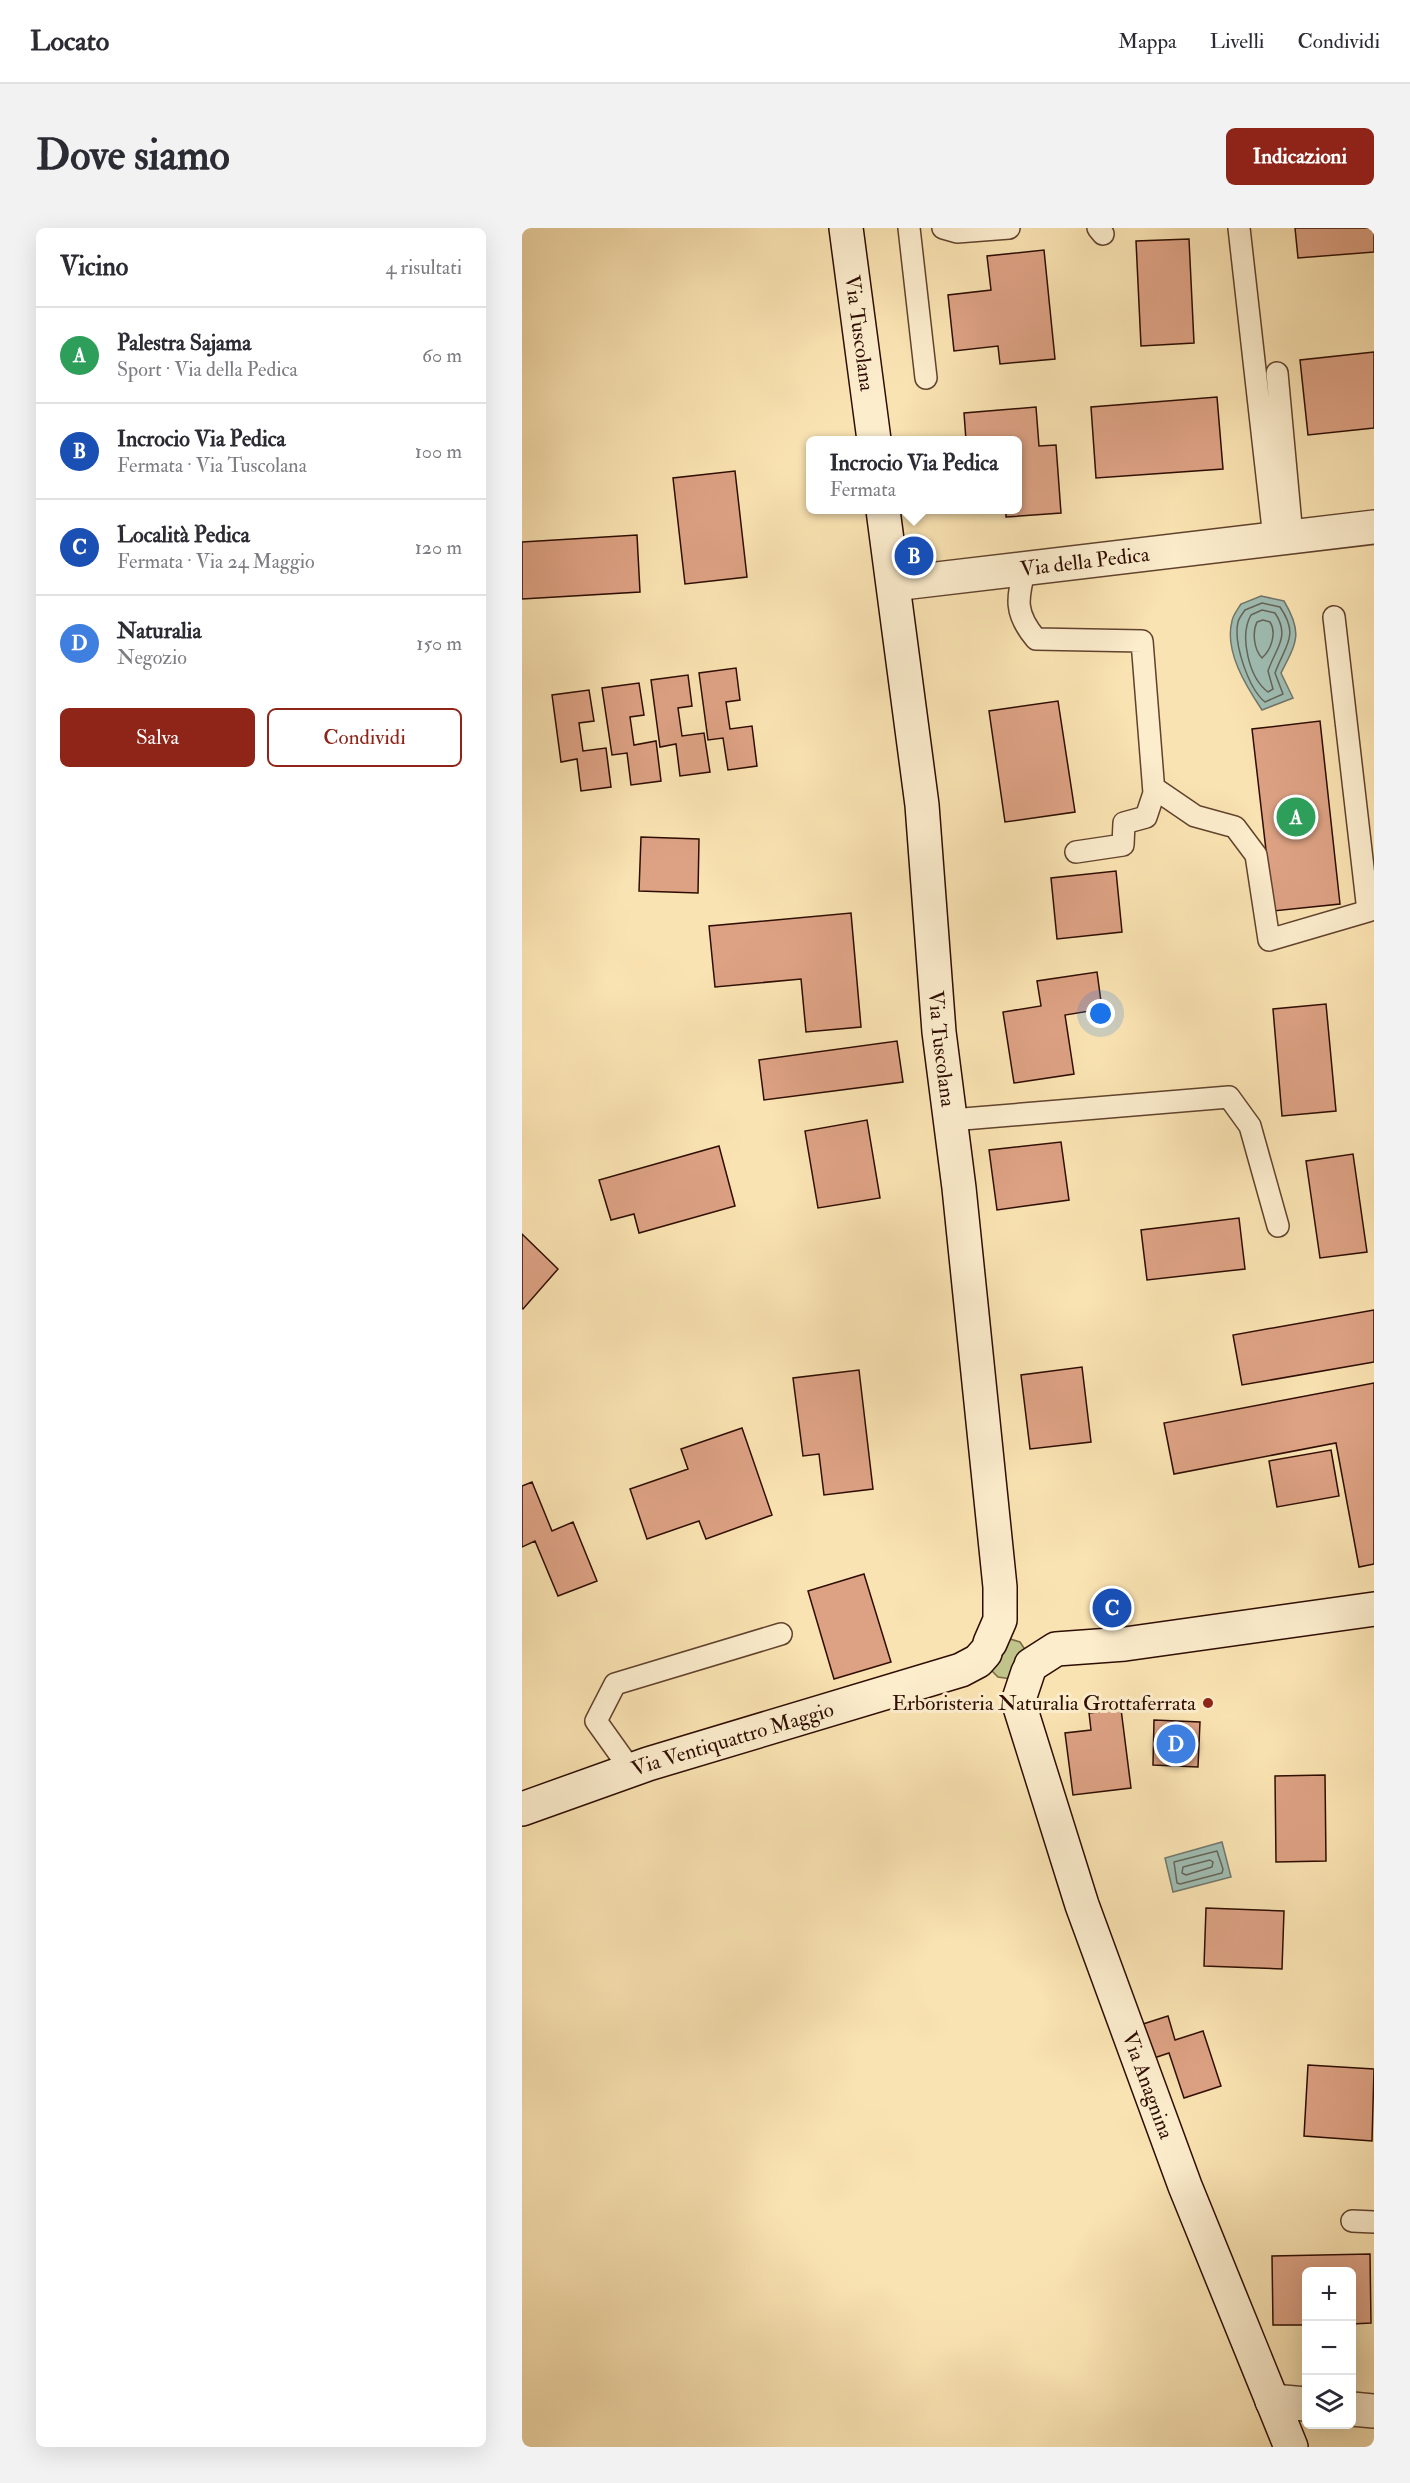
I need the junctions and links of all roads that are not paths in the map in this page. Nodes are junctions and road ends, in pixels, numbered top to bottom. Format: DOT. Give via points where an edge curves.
graph roads {
  1 [pos="846,228"];
  2 [pos="909,228"];
  3 [pos="943,228"];
  4 [pos="1009,228"];
  5 [pos="1239,228"];
  6 [pos="1277,373"];
  7 [pos="926,378"];
  8 [pos="872,436"];
  9 [pos="884,514"];
  10 [pos="1374,527"];
  11 [pos="1283,538"];
  12 [pos="1025,568"];
  13 [pos="894,584"];
  14 [pos="1334,617"];
  15 [pos="1154,788"];
  16 [pos="1076,852"];
  17 [pos="951,1119"];
  18 [pos="1278,1226"];
  19 [pos="1374,1609"];
  20 [pos="781,1634"];
  21 [pos="1008,1658"];
  22 [pos="632,1770"];
  23 [pos="522,1809"];
  24 [pos="1352,2221"];
  25 [pos="1374,2222"];
  26 [pos="1272,2401"];
  27 [pos="1302,2404"];
  28 [pos="1356,2409"];
  29 [pos="1374,2411"];
  30 [pos="1291,2447"];
  1 -- 8 [label="main road, Via Tuscolana"];
  2 -- 7 [label="lane"];
  3 -- 4 [label="lane" via="957,232"];
  5 -- 11 [label="lane" via="1270,489"];
  6 -- 11 [label="lane"];
  9 -- 13 [label="main road, Via Tuscolana"];
  10 -- 11 [label="main road, Via della Pedica"];
  11 -- 12 [label="main road, Via della Pedica"];
  12 -- 13 [label="main road, Via della Pedica"];
  12 -- 15 [label="lane" via="1018,593 1023,623 1036,639 1142,641"];
  13 -- 17 [label="main road, Via Tuscolana" via="922,805 939,1032"];
  14 -- 15 [label="lane" via="1368,910 1269,940 1256,855 1235,827 1195,816"];
  15 -- 16 [label="lane" via="1146,817 1124,824 1123,845"];
  17 -- 18 [label="lane" via="1229,1097 1250,1126"];
  17 -- 21 [label="main road, Via Tuscolana"];
  19 -- 21 [label="main road"];
  20 -- 22 [label="lane" via="615,1684 596,1721"];
  21 -- 22 [label="main road, Via Ventiquattro Maggio"];
  21 -- 26 [label="main road, Via Anagnina" via="1082,1905 1185,2186"];
  22 -- 23 [label="main road, Via Ventiquattro Maggio"];
  24 -- 25 [label="lane"];
  26 -- 27 [label="main road"];
  26 -- 30 [label="main road, Via Anagnina"];
  28 -- 29 [label="main road"];
}
